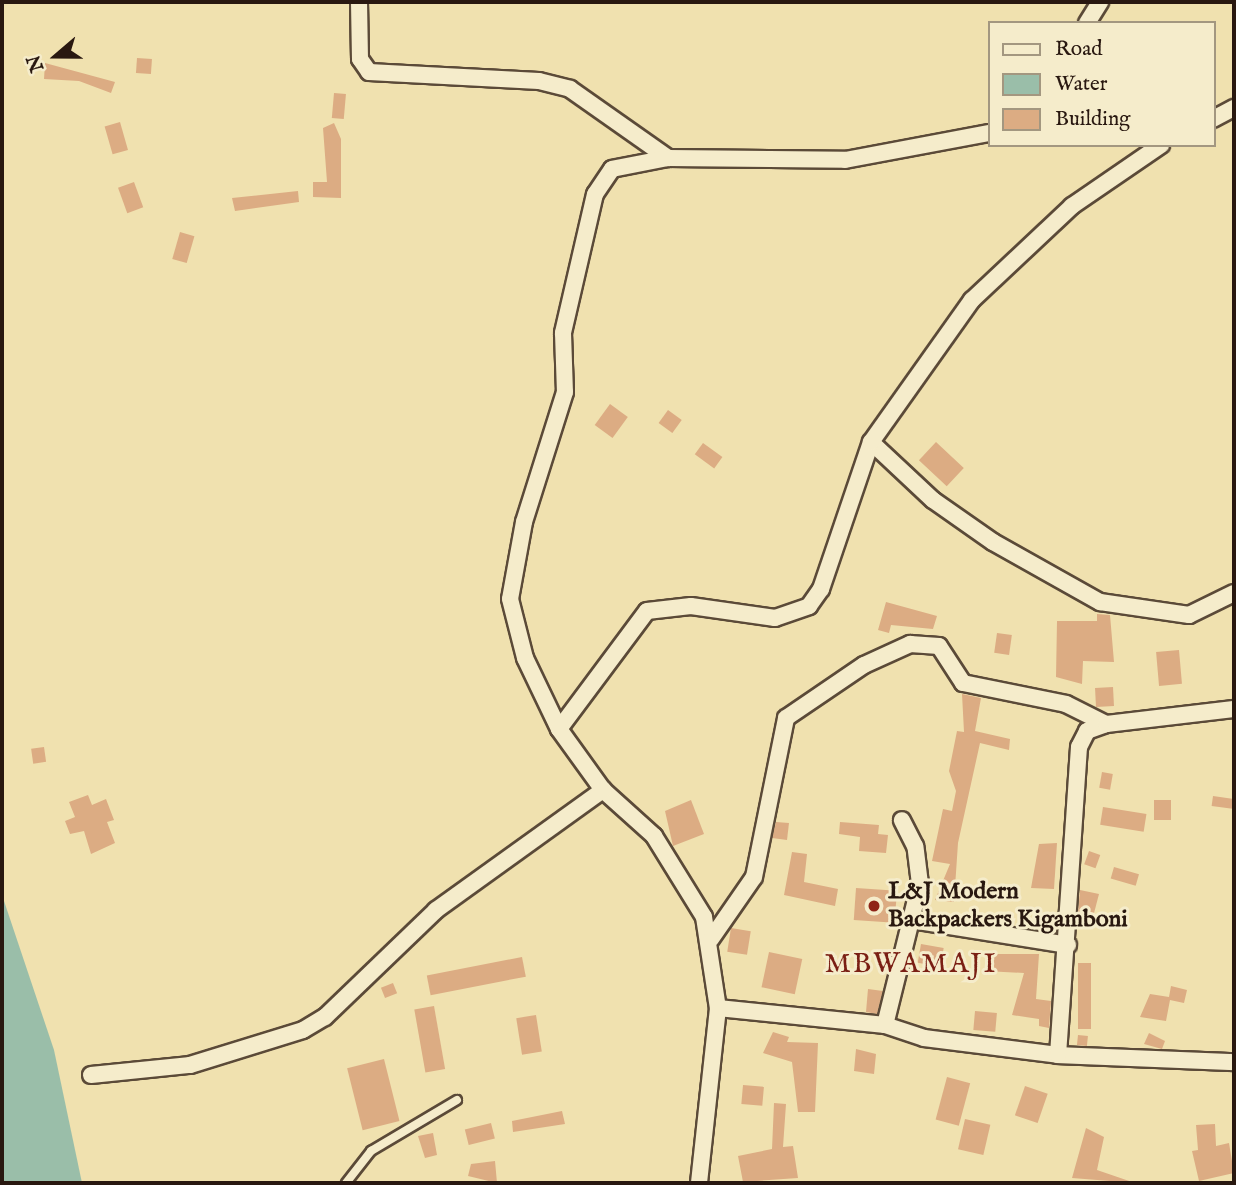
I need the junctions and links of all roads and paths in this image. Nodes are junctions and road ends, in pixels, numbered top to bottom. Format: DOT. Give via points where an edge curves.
graph roads {
  1 [pos="359,2"];
  2 [pos="1100,2"];
  3 [pos="1088,21"];
  4 [pos="1234,108"];
  5 [pos="1215,118"];
  6 [pos="988,133"];
  7 [pos="1158,147"];
  8 [pos="668,158"];
  9 [pos="871,442"];
  10 [pos="1234,593"];
  11 [pos="1234,709"];
  12 [pos="1106,724"];
  13 [pos="559,729"];
  14 [pos="603,790"];
  15 [pos="902,820"];
  16 [pos="912,920"];
  17 [pos="711,939"];
  18 [pos="1068,945"];
  19 [pos="718,1008"];
  20 [pos="885,1025"];
  21 [pos="1058,1055"];
  22 [pos="1234,1062"];
  23 [pos="91,1075"];
  24 [pos="457,1100"];
  25 [pos="346,1183"];
  26 [pos="699,1183"];
  1 -- 8 [label="street" via="360,59 369,72 539,81 570,89"];
  2 -- 3 [label="street"];
  4 -- 5 [label="street"];
  6 -- 8 [label="street" via="845,160"];
  7 -- 9 [label="street" via="1073,206 972,300"];
  8 -- 13 [label="street" via="612,169 595,194 563,333 562,405 512,570 515,626"];
  9 -- 10 [label="street" via="933,500 993,542 1101,602 1189,615"];
  9 -- 13 [label="street" via="821,589 809,607 775,618 691,606 647,611"];
  11 -- 12 [label="street"];
  12 -- 17 [label="street" via="1066,704 963,683 939,646 910,644 864,665 786,718 754,877"];
  12 -- 18 [label="street" via="1087,731 1079,747"];
  13 -- 14 [label="street"];
  14 -- 17 [label="street" via="654,836"];
  14 -- 23 [label="street" via="436,910 341,1003 303,1030 191,1065"];
  15 -- 16 [label="street" via="919,863"];
  16 -- 18 [label="street"];
  16 -- 20 [label="street"];
  17 -- 19 [label="street"];
  18 -- 21 [label="street"];
  19 -- 20 [label="street"];
  19 -- 26 [label="street"];
  20 -- 21 [label="street" via="924,1038"];
  21 -- 22 [label="street"];
  24 -- 25 [label="lane" via="371,1151"];
}
